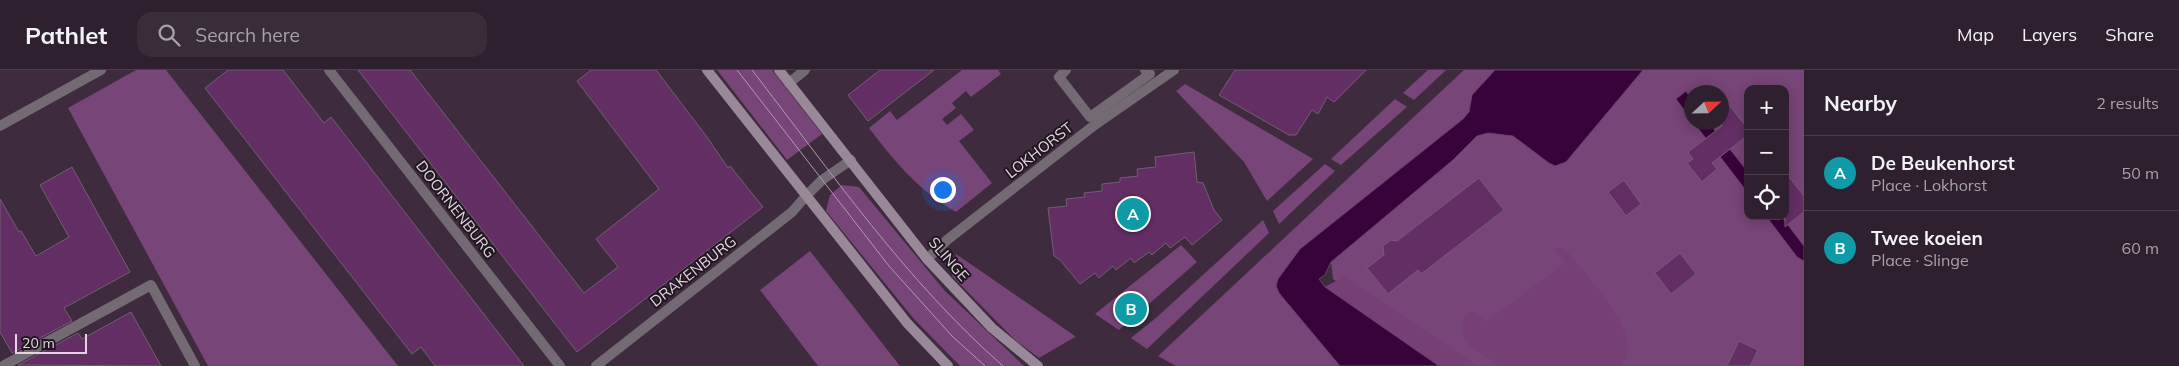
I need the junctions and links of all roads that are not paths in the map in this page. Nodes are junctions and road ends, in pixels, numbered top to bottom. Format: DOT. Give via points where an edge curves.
graph roads {
  1 [pos="101,70"];
  2 [pos="329,70"];
  3 [pos="707,70"];
  4 [pos="779,70"];
  5 [pos="805,70"];
  6 [pos="1066,70"];
  7 [pos="1145,70"];
  8 [pos="1174,70"];
  9 [pos="789,83"];
  10 [pos="0,126"];
  11 [pos="851,160"];
  12 [pos="806,196"];
  13 [pos="927,259"];
  14 [pos="4,366"];
  15 [pos="195,366"];
  16 [pos="560,366"];
  17 [pos="596,366"];
  18 [pos="948,366"];
  19 [pos="1038,366"];
  1 -- 10 [label="street"];
  2 -- 16 [label="street, DOORNENBURG"];
  3 -- 12 [label="main road"];
  4 -- 9 [label="main road, SLINGE"];
  5 -- 9 [label="street"];
  6 -- 7 [label="street, LOKHORST" via="1059,77 1090,117 1150,74"];
  8 -- 13 [label="street, LOKHORST" via="1092,127"];
  9 -- 11 [label="main road, SLINGE"];
  11 -- 12 [label="street"];
  11 -- 13 [label="main road, SLINGE"];
  12 -- 17 [label="street, DRAKENBURG" via="792,212"];
  12 -- 18 [label="main road" via="907,323"];
  13 -- 19 [label="main road, SLINGE" via="992,328"];
  14 -- 15 [label="street" via="151,285"];
}
